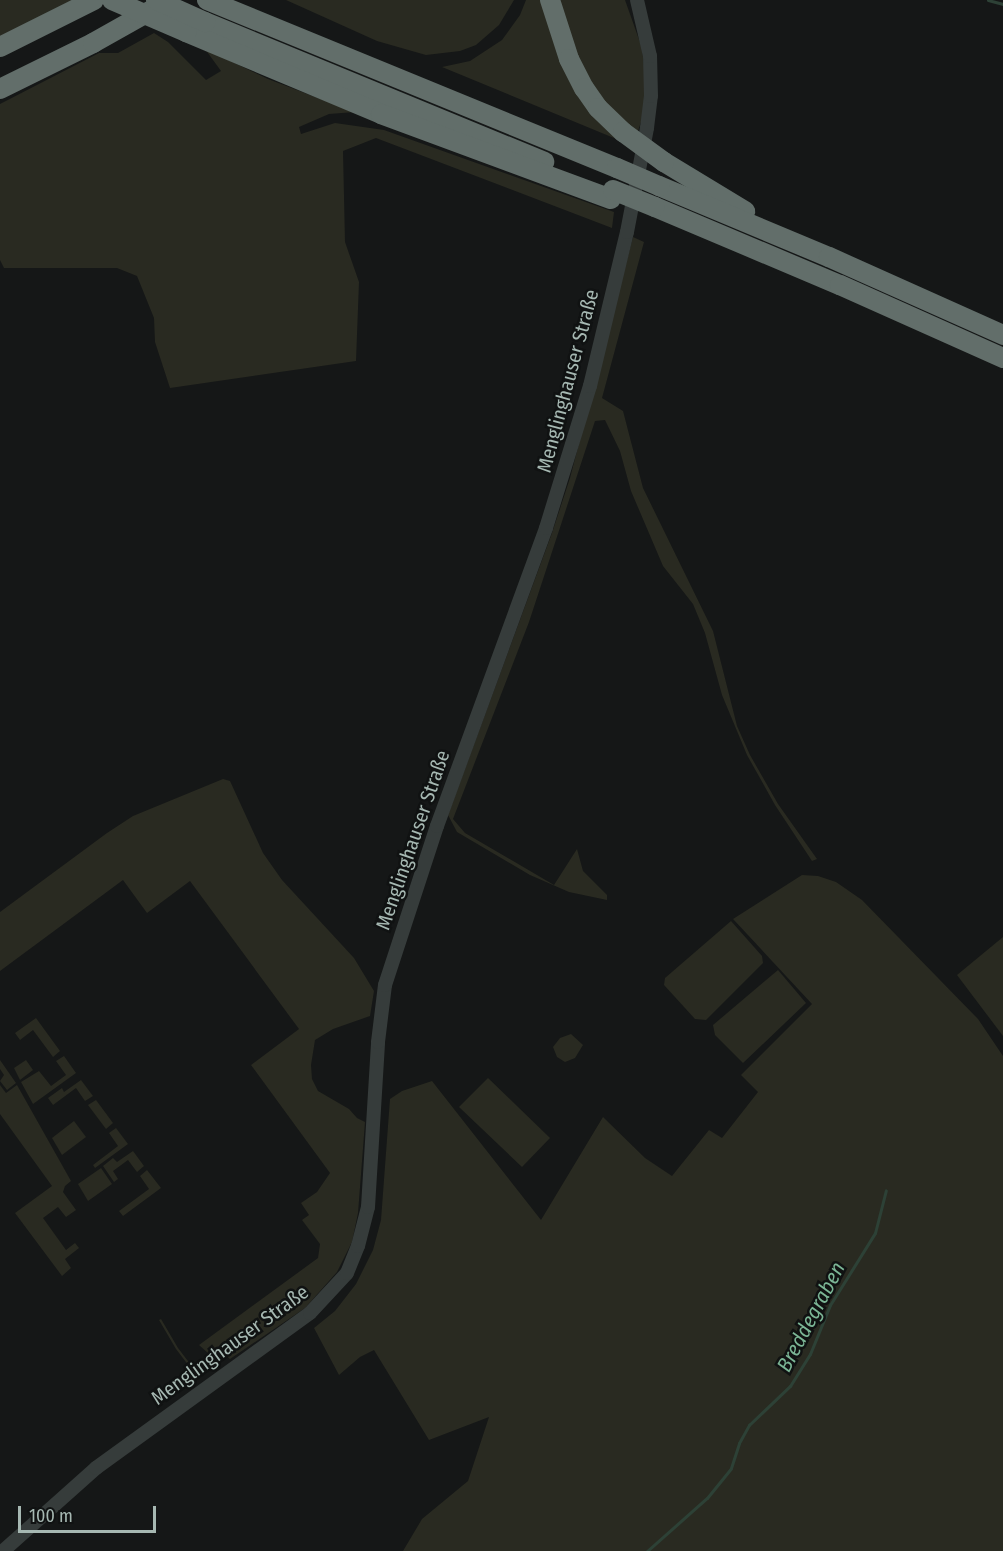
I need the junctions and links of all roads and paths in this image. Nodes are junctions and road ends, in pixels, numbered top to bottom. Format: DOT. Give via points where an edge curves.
graph roads {
  1 [pos="94,0"];
  2 [pos="112,0"];
  3 [pos="156,0"];
  4 [pos="170,0"];
  5 [pos="207,0"];
  6 [pos="550,0"];
  7 [pos="637,0"];
  8 [pos="0,47"];
  9 [pos="0,88"];
  10 [pos="612,194"];
  11 [pos="829,257"];
  12 [pos="1003,335"];
  13 [pos="1003,358"];
  14 [pos="3,1551"];
  1 -- 8 [label="highway"];
  2 -- 10 [label="highway, bridge" via="381,114"];
  3 -- 10 [label="highway, bridge"];
  4 -- 9 [label="highway"];
  5 -- 11 [label="highway, bridge"];
  6 -- 11 [label="highway, bridge" via="564,47 579,79 598,108 623,132 733,204"];
  7 -- 14 [label="street, Menglinghauser Straße" via="650,56 651,96 625,244 593,375 546,528 437,826 385,985 368,1207 358,1246 346,1273 310,1313 96,1468"];
  10 -- 13 [label="highway, bridge" via="659,209"];
  11 -- 12 [label="highway"];
}
